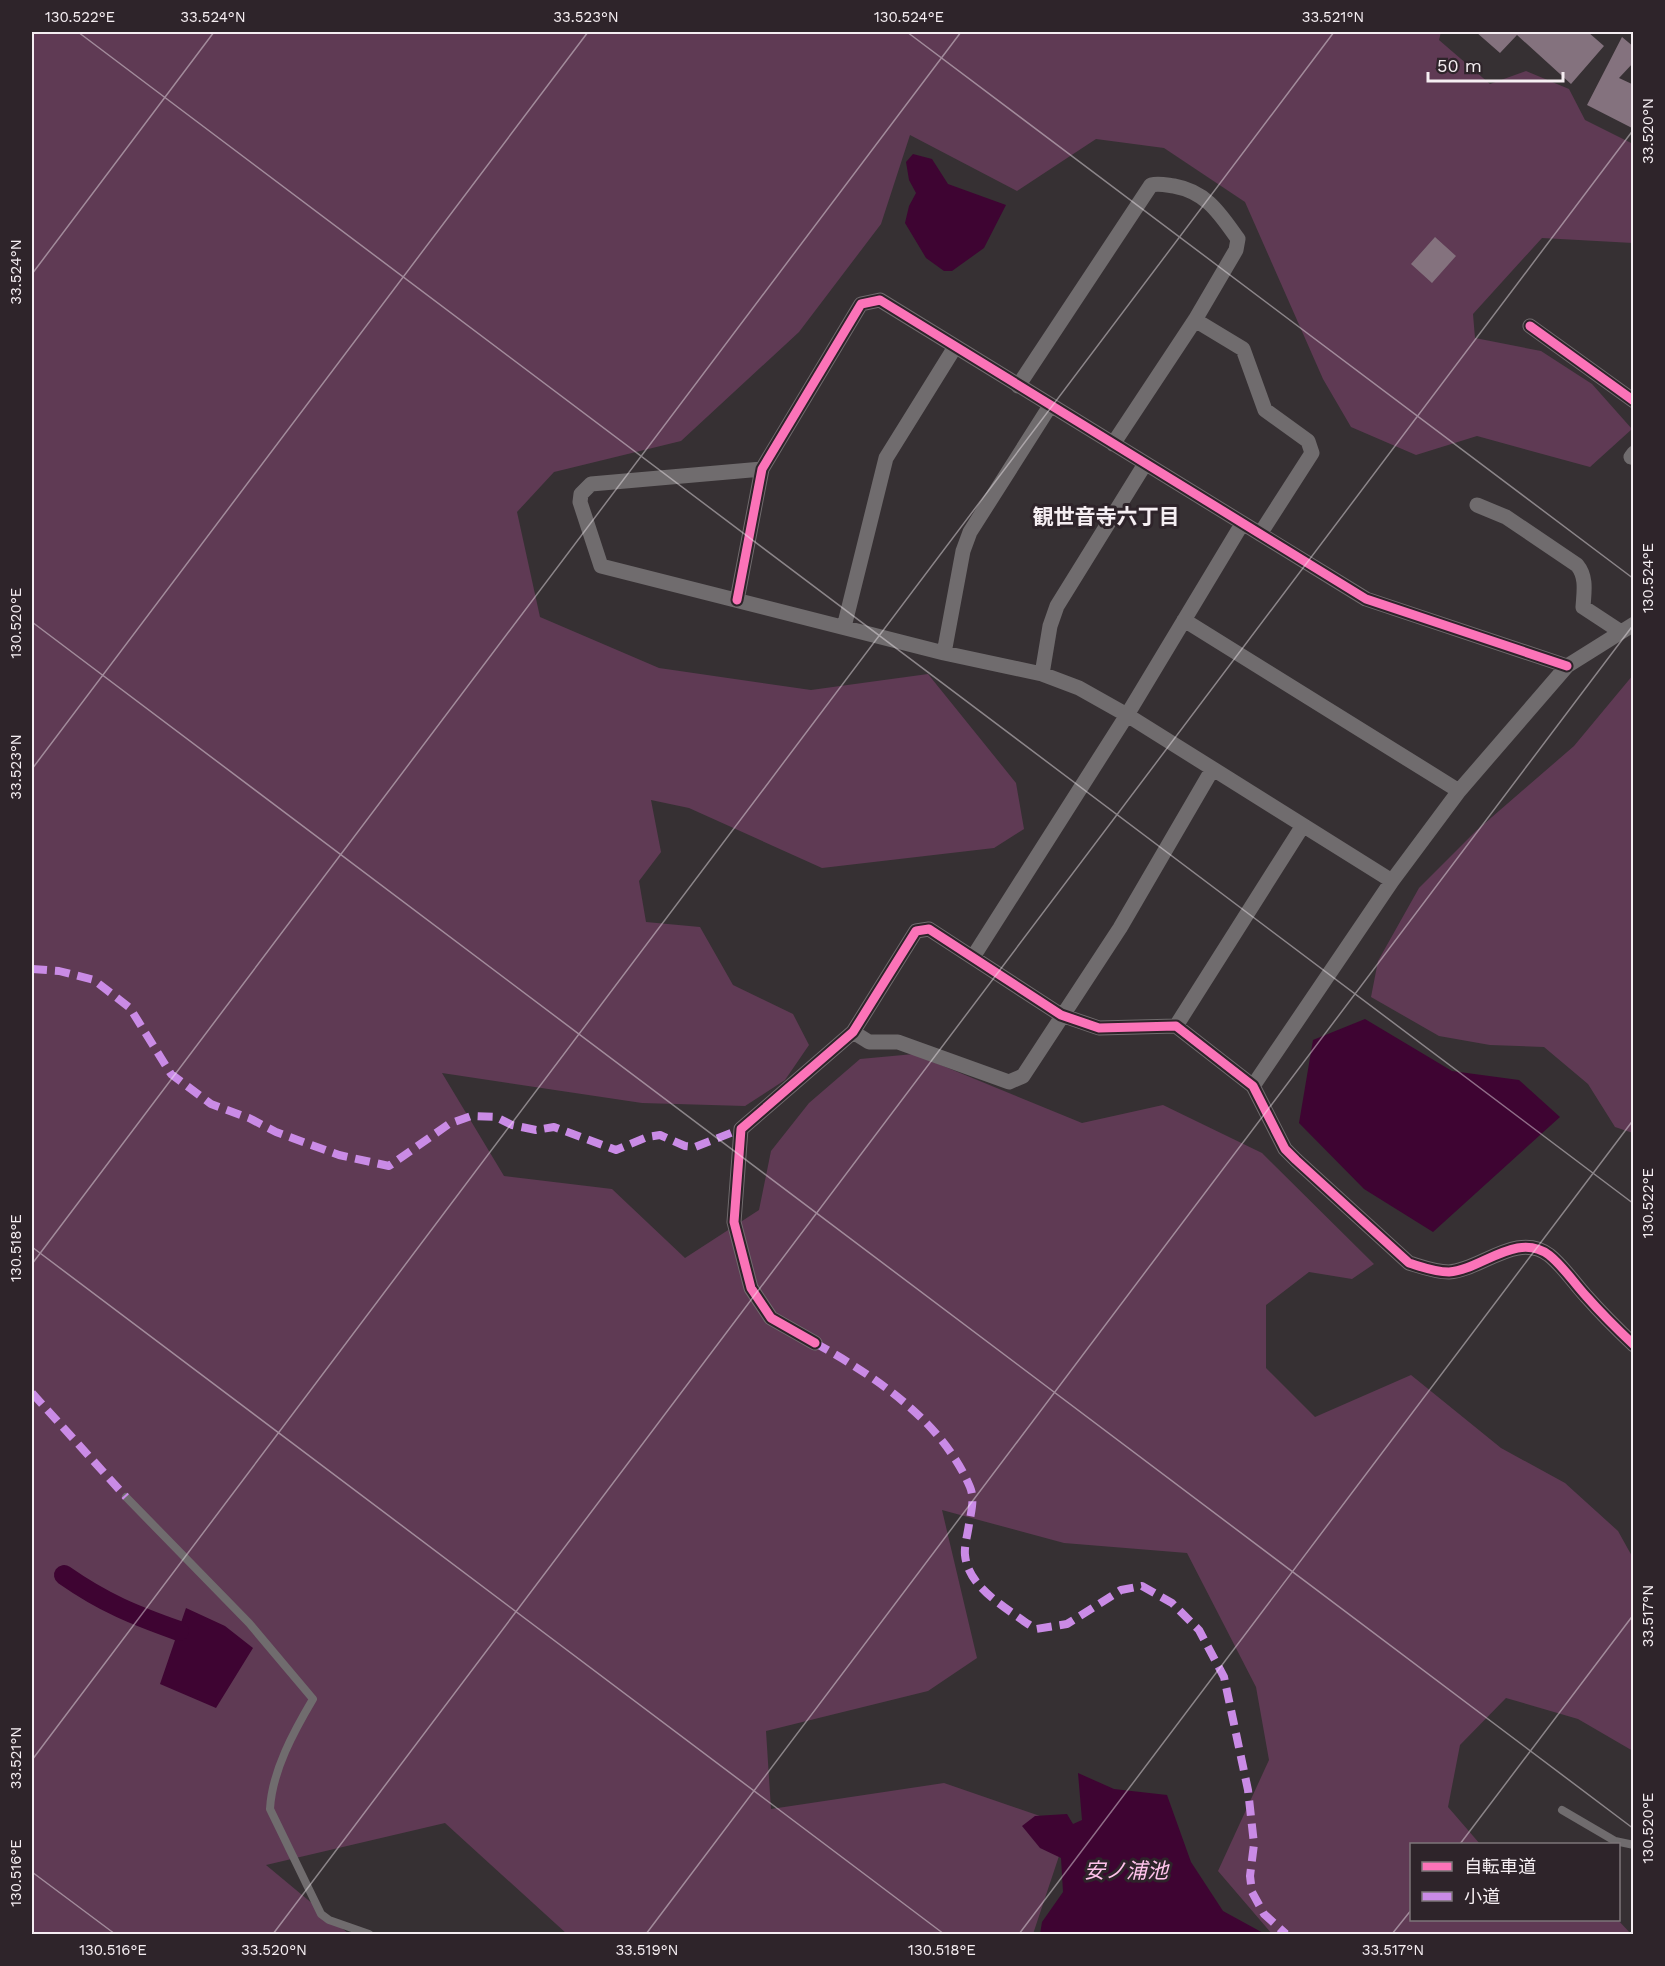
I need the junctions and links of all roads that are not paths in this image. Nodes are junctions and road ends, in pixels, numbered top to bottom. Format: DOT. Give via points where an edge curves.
graph roads {
  1 [pos="1195,320"];
  2 [pos="1530,326"];
  3 [pos="955,347"];
  4 [pos="1018,386"];
  5 [pos="1634,401"];
  6 [pos="1050,406"];
  7 [pos="1113,444"];
  8 [pos="1634,453"];
  9 [pos="1634,458"];
  10 [pos="1145,464"];
  11 [pos="762,470"];
  12 [pos="1477,505"];
  13 [pos="1242,524"];
  14 [pos="1260,534"];
  15 [pos="737,600"];
  16 [pos="1184,620"];
  17 [pos="844,627"];
  18 [pos="1628,628"];
  19 [pos="944,653"];
  20 [pos="1567,666"];
  21 [pos="1042,674"];
  22 [pos="1127,715"];
  23 [pos="1212,770"];
  24 [pos="1460,791"];
  25 [pos="1302,826"];
  26 [pos="1392,881"];
  27 [pos="973,957"];
  28 [pos="1061,1015"];
  29 [pos="1176,1026"];
  30 [pos="853,1032"];
  31 [pos="1253,1086"];
  32 [pos="815,1343"];
  33 [pos="1634,1345"];
  34 [pos="126,1497"];
  35 [pos="1562,1810"];
  36 [pos="1634,1845"];
  37 [pos="369,1935"];
  1 -- 4 [label="street" via="1236,250 1238,239 1214,205 1202,196 1157,183 1151,185"];
  1 -- 7 [label="street"];
  1 -- 14 [label="street" via="1242,349 1265,410 1308,441 1312,453"];
  2 -- 5 [label="street"];
  3 -- 4 [label="street"];
  3 -- 11 [label="street" via="880,300 861,304"];
  3 -- 17 [label="street" via="886,458"];
  4 -- 6 [label="street"];
  6 -- 7 [label="street"];
  6 -- 19 [label="street" via="970,532"];
  7 -- 10 [label="street"];
  8 -- 9 [label="street"];
  10 -- 13 [label="street"];
  10 -- 21 [label="street" via="1058,606"];
  11 -- 15 [label="street"];
  11 -- 15 [label="street" via="591,484 581,494 580,502 600,566"];
  12 -- 18 [label="street" via="1506,517 1577,565 1583,572 1583,606"];
  13 -- 14 [label="street"];
  13 -- 16 [label="street"];
  14 -- 20 [label="street" via="1366,598"];
  15 -- 17 [label="street"];
  16 -- 22 [label="street"];
  16 -- 24 [label="street"];
  17 -- 19 [label="street"];
  18 -- 20 [label="street"];
  19 -- 21 [label="street"];
  20 -- 24 [label="street"];
  21 -- 22 [label="street" via="1079,688"];
  22 -- 23 [label="street"];
  22 -- 27 [label="street"];
  23 -- 25 [label="street"];
  23 -- 28 [label="street" via="1120,928"];
  24 -- 26 [label="street"];
  25 -- 26 [label="street"];
  25 -- 29 [label="street"];
  26 -- 31 [label="street"];
  27 -- 28 [label="street"];
  27 -- 30 [label="street" via="929,929 916,931"];
  28 -- 29 [label="street" via="1099,1028"];
  28 -- 30 [label="street" via="1023,1076 1009,1082 898,1042 869,1042"];
  29 -- 31 [label="street"];
  30 -- 32 [label="street" via="741,1129 734,1222 751,1288 771,1318"];
  31 -- 33 [label="street" via="1290,1155 1409,1263 1451,1272 1512,1250 1538,1249 1557,1263"];
  34 -- 37 [label="lane" via="249,1623 313,1699 288,1746 270,1796 270,1809 321,1914"];
  35 -- 36 [label="lane" via="1615,1841"];
}
